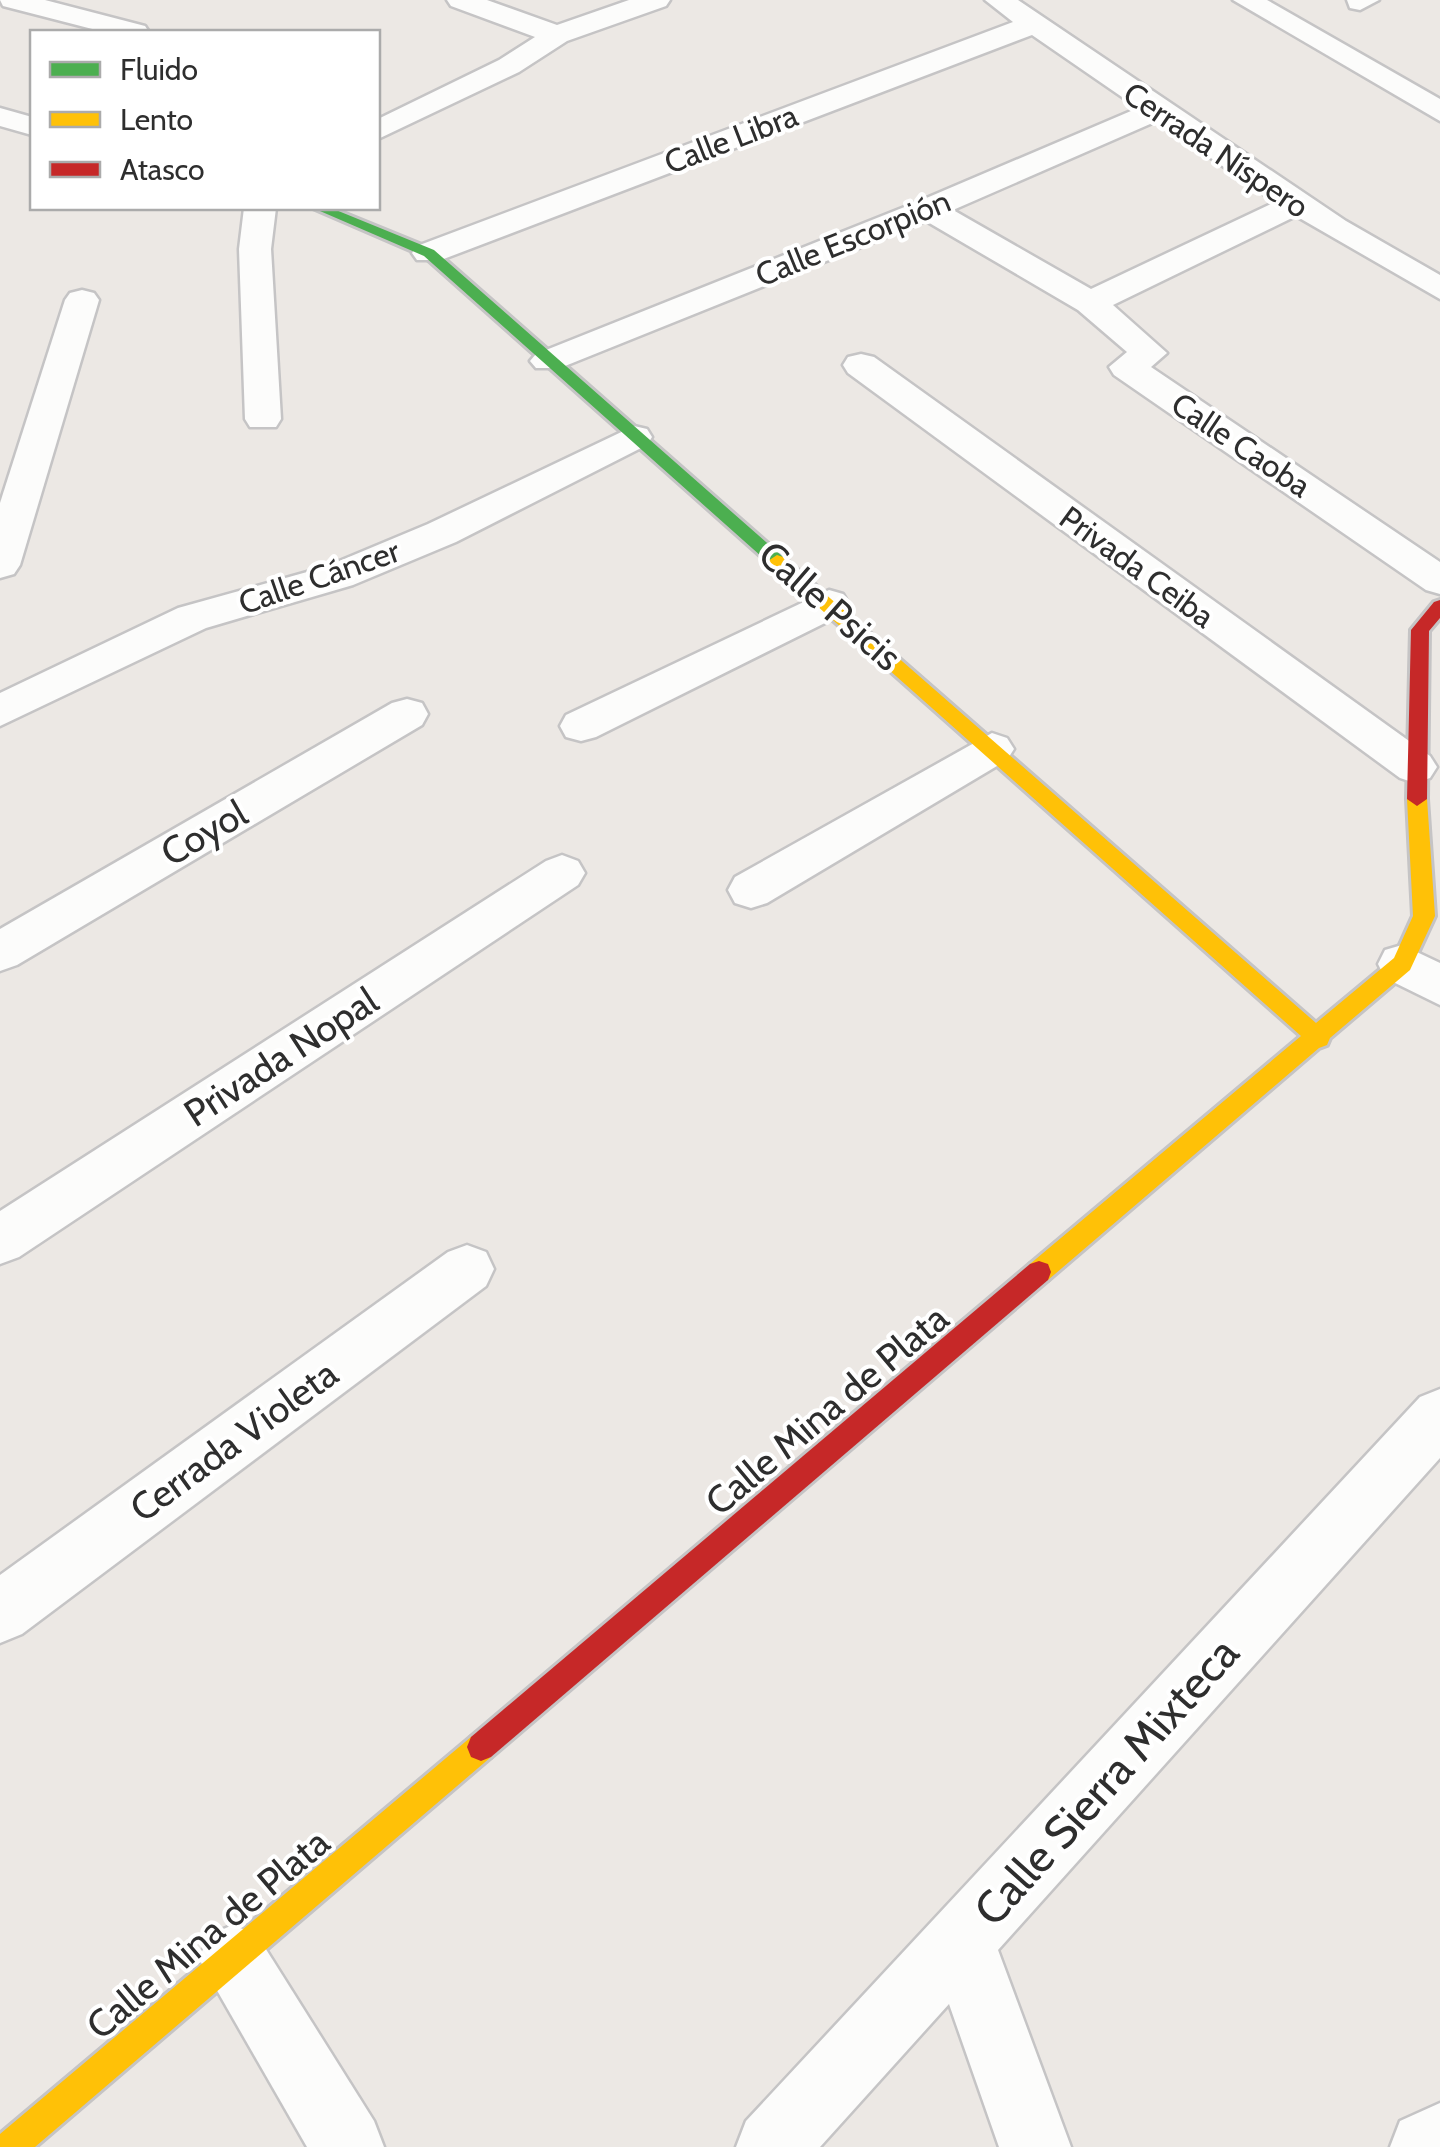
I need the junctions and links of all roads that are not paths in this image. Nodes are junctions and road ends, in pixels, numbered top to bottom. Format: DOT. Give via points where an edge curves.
graph roads {
  1 [pos="13,0"];
  2 [pos="461,0"];
  3 [pos="656,0"];
  4 [pos="1000,0"];
  5 [pos="1246,0"];
  6 [pos="1032,25"];
  7 [pos="126,30"];
  8 [pos="557,35"];
  9 [pos="380,99"];
  10 [pos="415,108"];
  11 [pos="1156,112"];
  12 [pos="1440,112"];
  13 [pos="0,117"];
  14 [pos="30,125"];
  15 [pos="380,129"];
  16 [pos="1298,203"];
  17 [pos="928,209"];
  18 [pos="260,210"];
  19 [pos="325,210"];
  20 [pos="429,253"];
  21 [pos="1440,289"];
  22 [pos="82,300"];
  23 [pos="1090,303"];
  24 [pos="548,360"];
  25 [pos="862,366"];
  26 [pos="264,420"];
  27 [pos="634,437"];
  28 [pos="0,565"];
  29 [pos="1440,581"];
  30 [pos="829,604"];
  31 [pos="1440,606"];
  32 [pos="0,710"];
  33 [pos="407,714"];
  34 [pos="581,726"];
  35 [pos="992,748"];
  36 [pos="1415,767"];
  37 [pos="562,873"];
  38 [pos="751,890"];
  39 [pos="0,952"];
  40 [pos="1421,975"];
  41 [pos="1319,1040"];
  42 [pos="0,1240"];
  43 [pos="468,1269"];
  44 [pos="1440,1416"];
  45 [pos="0,1612"];
  46 [pos="960,1940"];
  47 [pos="232,1959"];
  48 [pos="1440,2139"];
  49 [pos="10,2147"];
  50 [pos="348,2147"];
  51 [pos="772,2147"];
  52 [pos="1036,2147"];
  53 [pos="1426,2147"];
  1 -- 7 [label="street"];
  2 -- 8 [label="street"];
  3 -- 8 [label="street"];
  4 -- 6 [label="street, Cerrada Níspero"];
  5 -- 12 [label="street"];
  6 -- 11 [label="street, Cerrada Níspero"];
  6 -- 20 [label="street, Calle Libra"];
  8 -- 10 [label="street" via="508,66"];
  9 -- 10 [label="street"];
  10 -- 15 [label="street"];
  11 -- 16 [label="street, Cerrada Níspero"];
  11 -- 17 [label="street, Calle Escorpión"];
  13 -- 14 [label="street"];
  16 -- 21 [label="street, Cerrada Níspero"];
  16 -- 23 [label="street"];
  17 -- 23 [label="street"];
  17 -- 24 [label="street, Calle Escorpión"];
  18 -- 26 [label="street"];
  19 -- 20 [label="street, Calle Psicis"];
  20 -- 24 [label="street, Calle Psicis"];
  22 -- 28 [label="street"];
  23 -- 29 [label="street, Calle Caoba" via="1148,354 1128,367"];
  24 -- 27 [label="street, Calle Psicis"];
  25 -- 36 [label="street, Privada Ceiba"];
  27 -- 30 [label="street, Calle Psicis"];
  27 -- 32 [label="street, Calle Cáncer" via="442,533 339,576 192,618"];
  30 -- 34 [label="street"];
  30 -- 35 [label="street, Calle Psicis"];
  31 -- 36 [label="street, Calle Mina de Plata" via="1420,630"];
  33 -- 39 [label="street, Coyol"];
  35 -- 38 [label="street"];
  35 -- 41 [label="street, Calle Psicis"];
  36 -- 40 [label="street, Calle Mina de Plata"];
  37 -- 42 [label="street, Privada Nopal"];
  40 -- 41 [label="street, Calle Mina de Plata"];
  41 -- 47 [label="street, Calle Mina de Plata"];
  43 -- 45 [label="street, Cerrada Violeta"];
  44 -- 46 [label="street, Calle Sierra Mixteca"];
  46 -- 51 [label="street, Calle Sierra Mixteca"];
  46 -- 52 [label="street"];
  47 -- 49 [label="street, Calle Mina de Plata"];
  47 -- 50 [label="street"];
  48 -- 53 [label="street"];
}
